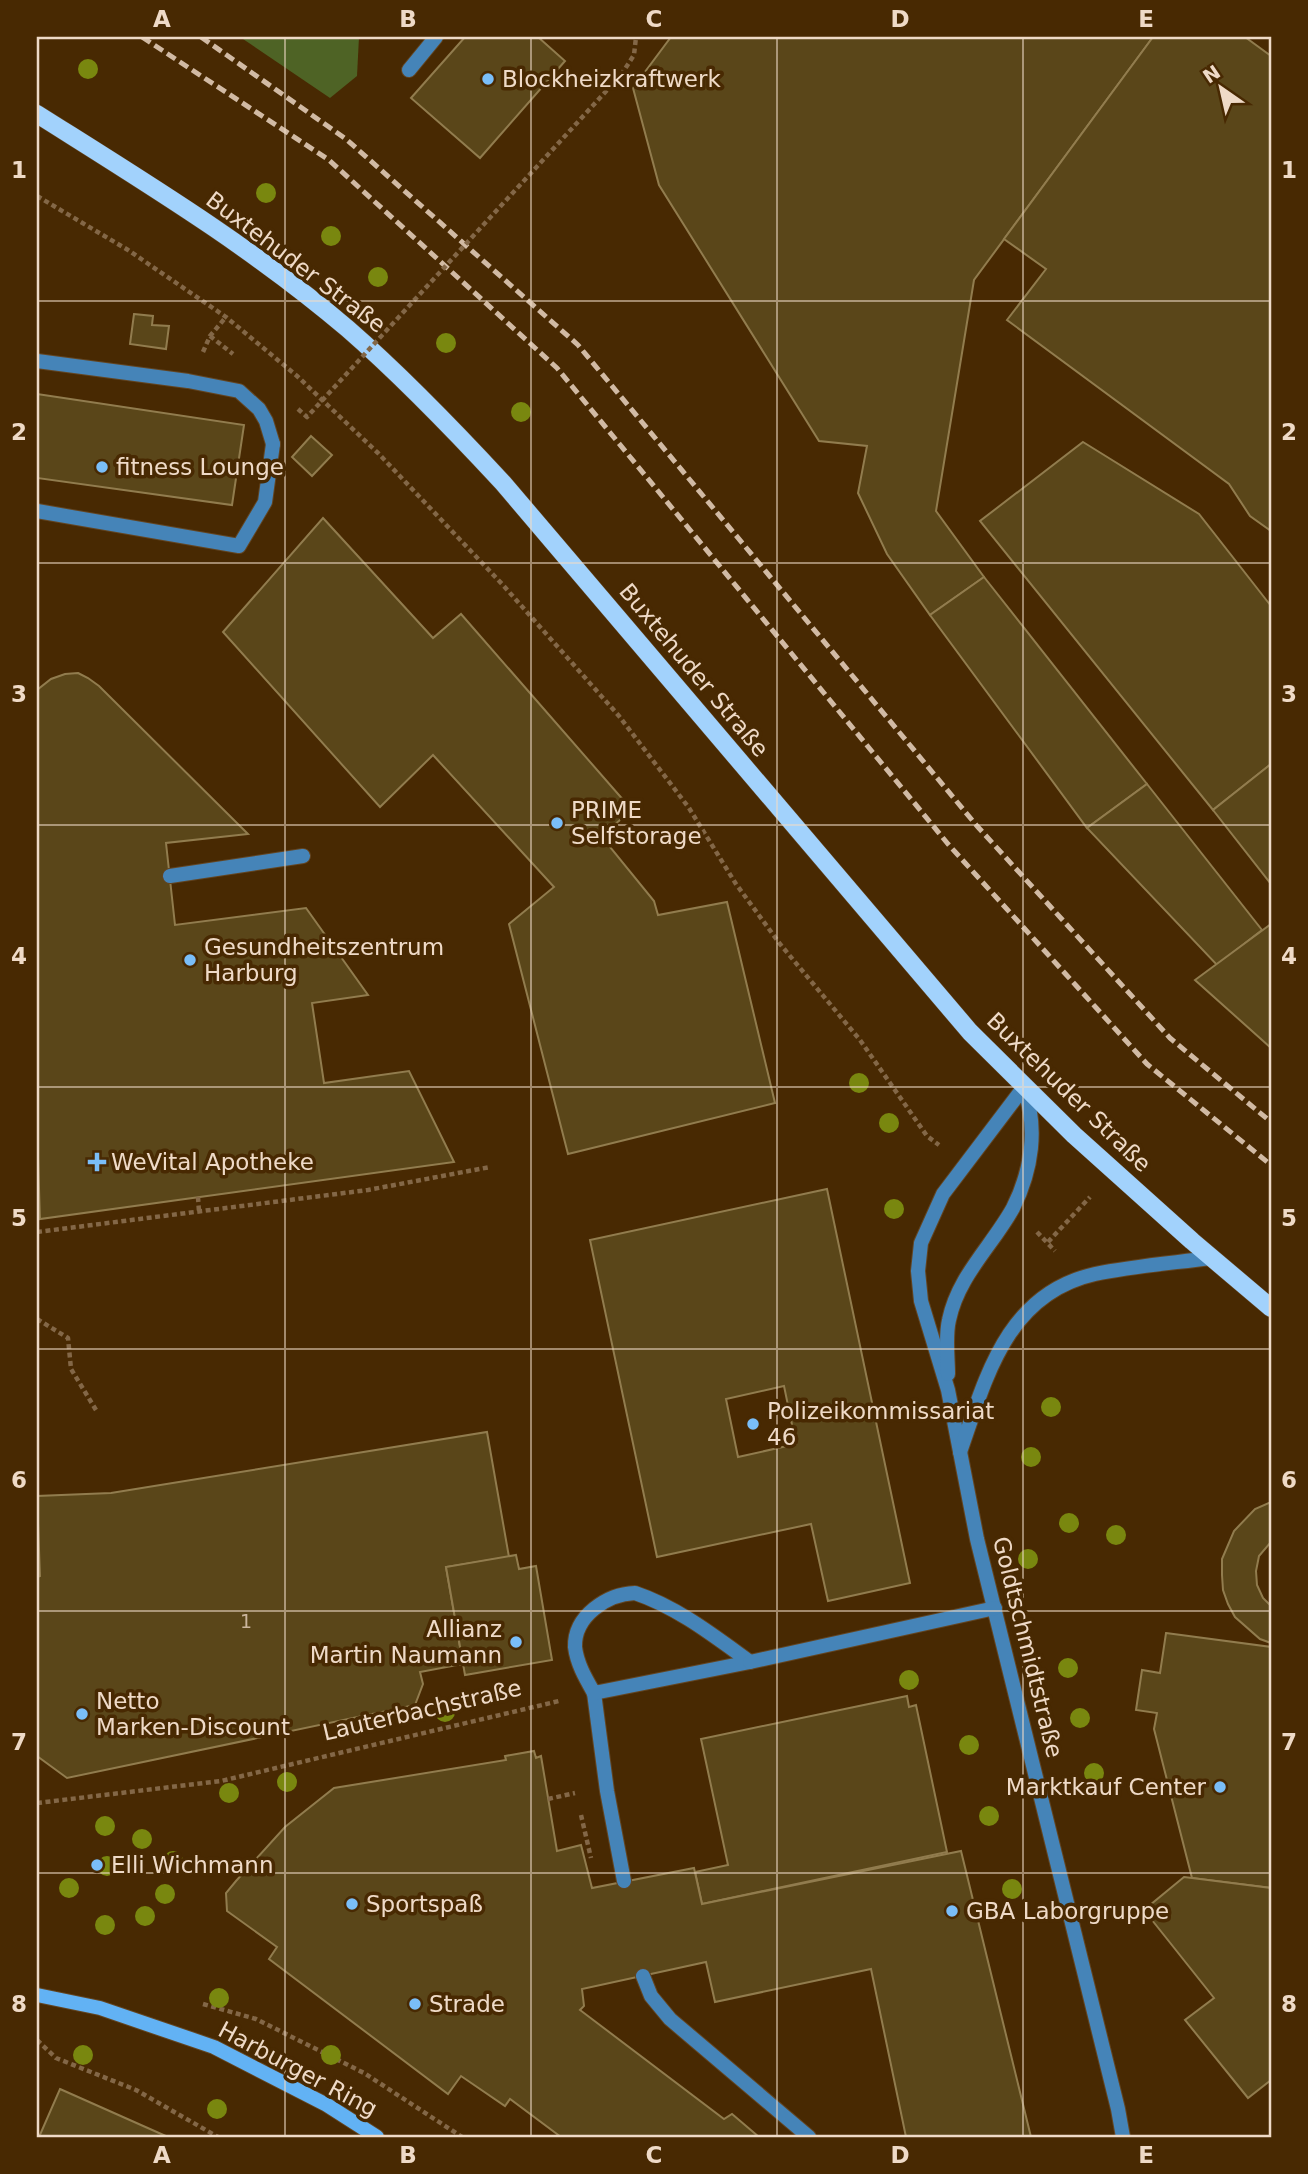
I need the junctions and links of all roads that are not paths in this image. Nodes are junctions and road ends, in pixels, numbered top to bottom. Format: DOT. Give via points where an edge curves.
graph roads {
  1 [pos="436,37"];
  2 [pos="409,70"];
  3 [pos="37,114"];
  4 [pos="37,361"];
  5 [pos="37,511"];
  6 [pos="303,856"];
  7 [pos="170,876"];
  8 [pos="1024,1087"];
  9 [pos="1211,1258"];
  10 [pos="1271,1308"];
  11 [pos="948,1390"];
  12 [pos="960,1454"];
  13 [pos="995,1608"];
  14 [pos="750,1662"];
  15 [pos="594,1693"];
  16 [pos="624,1881"];
  17 [pos="643,1976"];
  18 [pos="37,1995"];
  19 [pos="377,2137"];
  20 [pos="809,2137"];
  21 [pos="1123,2137"];
  1 -- 2 [label="street"];
  3 -- 8 [label="main road, Buxtehuder Straße" via="273,270 346,327 416,392 503,482 970,1032"];
  4 -- 5 [label="street" via="239,391 259,409 273,444 265,502 239,546"];
  6 -- 7 [label="street"];
  8 -- 9 [label="main road, Buxtehuder Straße"];
  8 -- 11 [label="street, Goldtschmidtstraße" via="1031,1105 1031,1149 1012,1209 952,1309"];
  8 -- 11 [label="street, Goldtschmidtstraße" via="943,1194 921,1243 921,1301"];
  9 -- 10 [label="main road, Buxtehuder Straße"];
  9 -- 12 [label="street, Goldtschmidtstraße" via="1093,1275 1040,1299 1007,1335 986,1378"];
  11 -- 12 [label="street, Goldtschmidtstraße"];
  12 -- 13 [label="street, Goldtschmidtstraße"];
  13 -- 14 [label="street"];
  13 -- 21 [label="street, Goldtschmidtstraße"];
  14 -- 15 [label="street"];
  14 -- 15 [label="street" via="659,1603 635,1593 615,1595 589,1614 575,1645"];
  15 -- 16 [label="street"];
  17 -- 20 [label="street" via="651,1996 670,2020"];
  18 -- 19 [label="main road, Harburger Ring" via="100,2008 214,2047 327,2105"];
}
